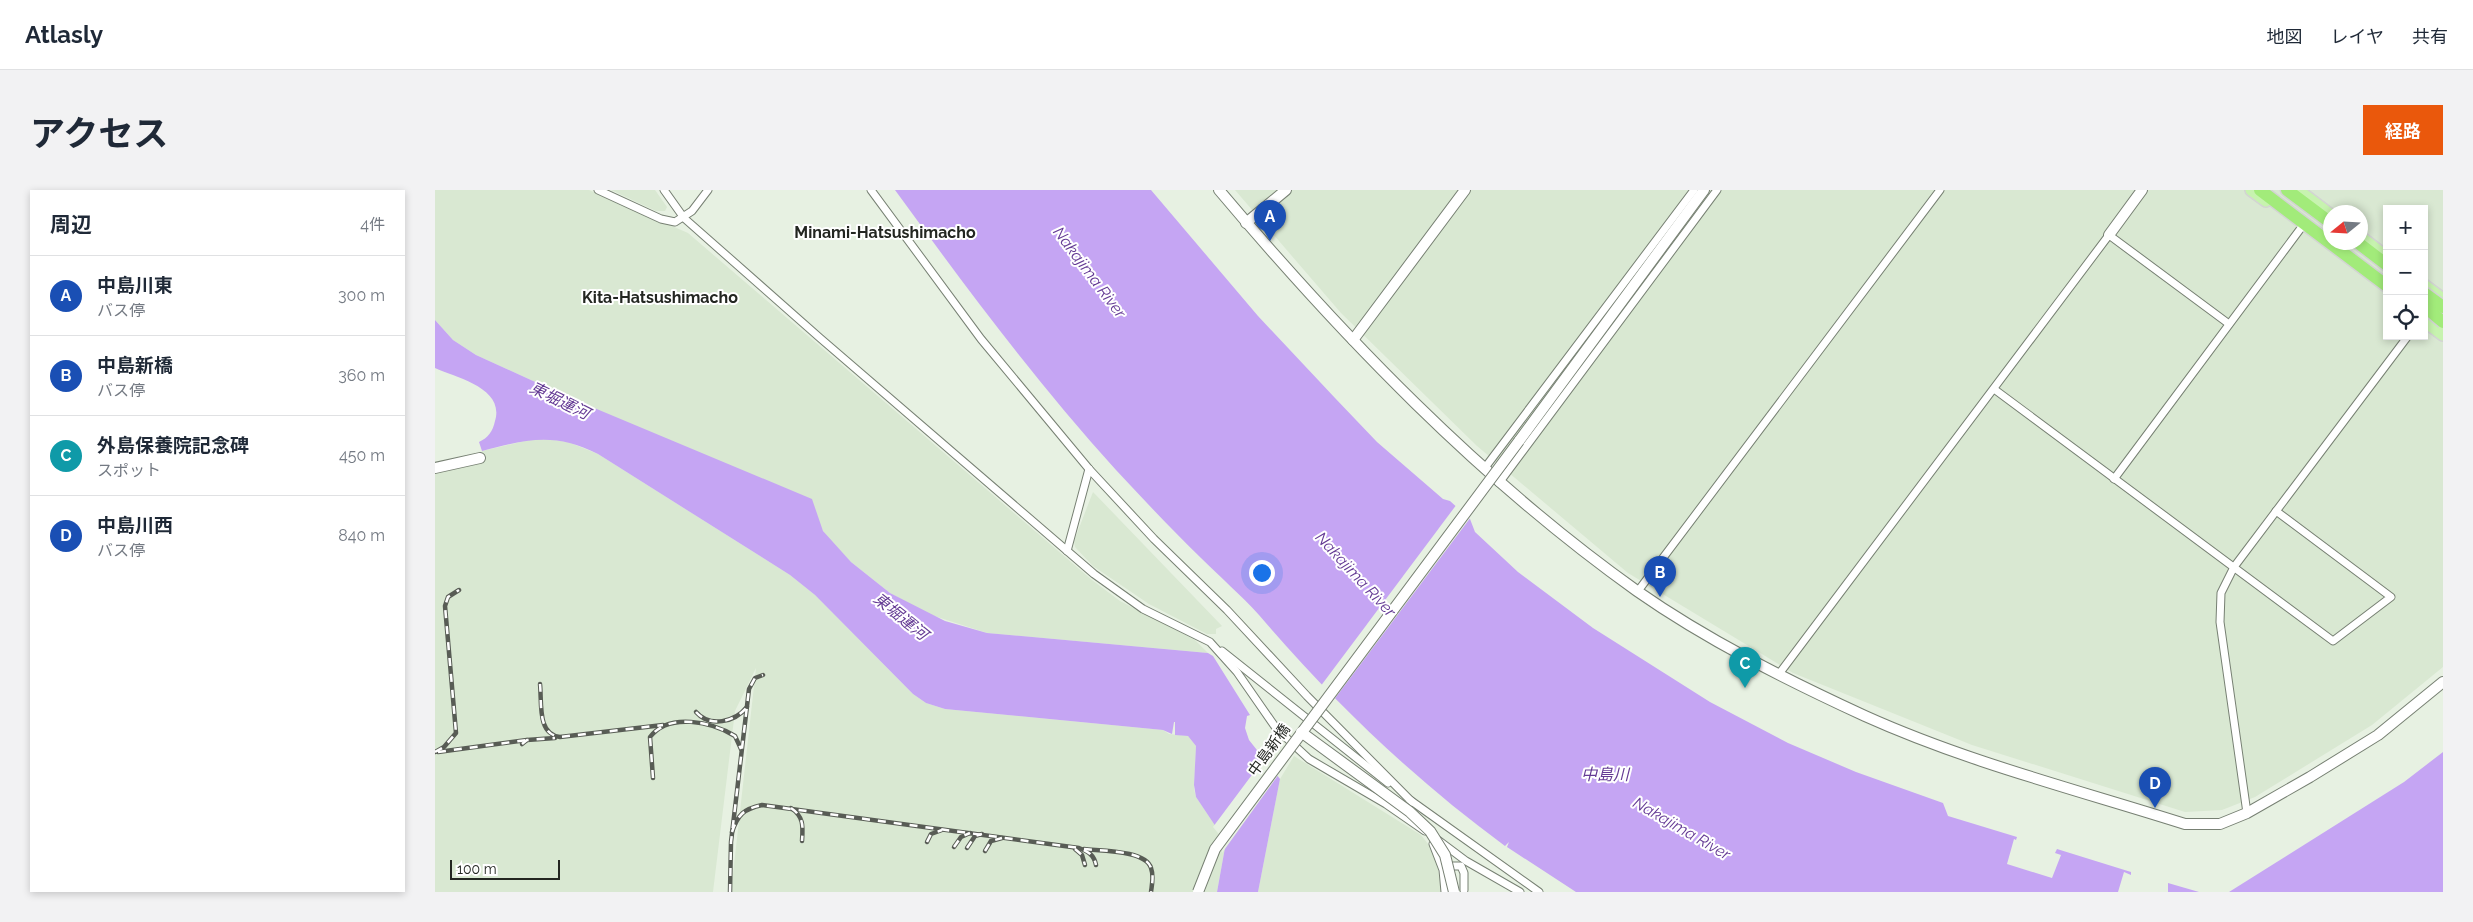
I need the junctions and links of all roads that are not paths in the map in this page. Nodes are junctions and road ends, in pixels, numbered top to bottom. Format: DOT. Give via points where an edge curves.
graph roads {
  1 [pos="598,190"];
  2 [pos="664,190"];
  3 [pos="708,190"];
  4 [pos="871,190"];
  5 [pos="1219,190"];
  6 [pos="1285,190"];
  7 [pos="1465,190"];
  8 [pos="1694,190"];
  9 [pos="1704,190"];
  10 [pos="1717,190"];
  11 [pos="1940,190"];
  12 [pos="2142,190"];
  13 [pos="2251,190"];
  14 [pos="2260,190"];
  15 [pos="2272,190"];
  16 [pos="2287,190"];
  17 [pos="2298,190"];
  18 [pos="2323,208"];
  19 [pos="2323,217"];
  20 [pos="684,218"];
  21 [pos="1246,223"];
  22 [pos="2301,228"];
  23 [pos="2323,228"];
  24 [pos="2109,235"];
  25 [pos="2368,242"];
  26 [pos="2353,250"];
  27 [pos="2367,250"];
  28 [pos="2383,254"];
  29 [pos="2383,262"];
  30 [pos="2383,273"];
  31 [pos="2383,283"];
  32 [pos="2428,288"];
  33 [pos="2383,289"];
  34 [pos="2428,294"];
  35 [pos="2442,297"];
  36 [pos="2428,309"];
  37 [pos="2428,310"];
  38 [pos="2428,317"];
  39 [pos="2443,322"];
  40 [pos="2229,324"];
  41 [pos="2428,324"];
  42 [pos="2443,328"];
  43 [pos="2443,335"];
  44 [pos="1353,340"];
  45 [pos="2405,340"];
  46 [pos="1994,389"];
  47 [pos="480,458"];
  48 [pos="435,468"];
  49 [pos="1089,469"];
  50 [pos="1484,469"];
  51 [pos="2114,478"];
  52 [pos="1499,483"];
  53 [pos="2276,511"];
  54 [pos="1067,551"];
  55 [pos="2233,567"];
  56 [pos="1638,591"];
  57 [pos="1209,642"];
  58 [pos="1779,674"];
  59 [pos="2443,682"];
  60 [pos="1301,732"];
  61 [pos="1412,802"];
  62 [pos="2247,813"];
  63 [pos="1424,830"];
  64 [pos="1466,861"];
  65 [pos="1445,883"];
  66 [pos="1461,891"];
  67 [pos="1198,892"];
  68 [pos="1445,892"];
  69 [pos="1520,892"];
  70 [pos="1539,892"];
  1 -- 20 [label="street" via="661,219 675,222"];
  2 -- 20 [label="street"];
  3 -- 20 [label="street"];
  4 -- 49 [label="street" via="981,339"];
  5 -- 21 [label="street"];
  6 -- 21 [label="street"];
  7 -- 44 [label="street"];
  8 -- 50 [label="street"];
  9 -- 60 [label="street, 中島新橋, bridge"];
  10 -- 52 [label="street"];
  11 -- 56 [label="street"];
  12 -- 24 [label="street"];
  13 -- 22 [label="main road"];
  14 -- 31 [label="highway"];
  15 -- 23 [label="highway"];
  16 -- 19 [label="highway"];
  17 -- 18 [label="main road"];
  20 -- 54 [label="street"];
  21 -- 44 [label="street"];
  22 -- 33 [label="main road"];
  22 -- 40 [label="street"];
  24 -- 40 [label="street"];
  24 -- 46 [label="street"];
  25 -- 28 [label="main road"];
  26 -- 30 [label="highway"];
  27 -- 29 [label="highway"];
  32 -- 35 [label="main road"];
  34 -- 35 [label="highway, bridge"];
  35 -- 37 [label="street"];
  36 -- 39 [label="highway, bridge"];
  38 -- 42 [label="highway"];
  40 -- 51 [label="street"];
  41 -- 43 [label="main road"];
  44 -- 50 [label="street"];
  45 -- 53 [label="street"];
  46 -- 51 [label="street"];
  46 -- 58 [label="street"];
  47 -- 48 [label="street"];
  49 -- 54 [label="street"];
  49 -- 61 [label="street" via="1153,539 1227,610"];
  50 -- 52 [label="street"];
  51 -- 55 [label="street"];
  52 -- 56 [label="street"];
  53 -- 55 [label="street"];
  53 -- 55 [label="street" via="2391,597 2333,640"];
  54 -- 57 [label="street" via="1121,595"];
  55 -- 62 [label="street" via="2225,580 2219,607"];
  56 -- 58 [label="street" via="1716,640"];
  57 -- 61 [label="street" via="1241,664"];
  57 -- 63 [label="street" via="1237,672 1276,728 1309,759"];
  58 -- 62 [label="street" via="1868,717 1967,755 2185,824 2220,824"];
  59 -- 62 [label="street" via="2378,735"];
  60 -- 66 [label="street, bridge" via="1410,812 1430,831"];
  60 -- 67 [label="street, 中島新橋, bridge" via="1215,849"];
  61 -- 70 [label="street"];
  63 -- 64 [label="street"];
  63 -- 65 [label="street" via="1436,849"];
  64 -- 66 [label="street" via="1468,870"];
  64 -- 69 [label="street"];
  65 -- 66 [label="street" via="1449,869 1461,866 1464,873"];
  65 -- 68 [label="street"];
}
